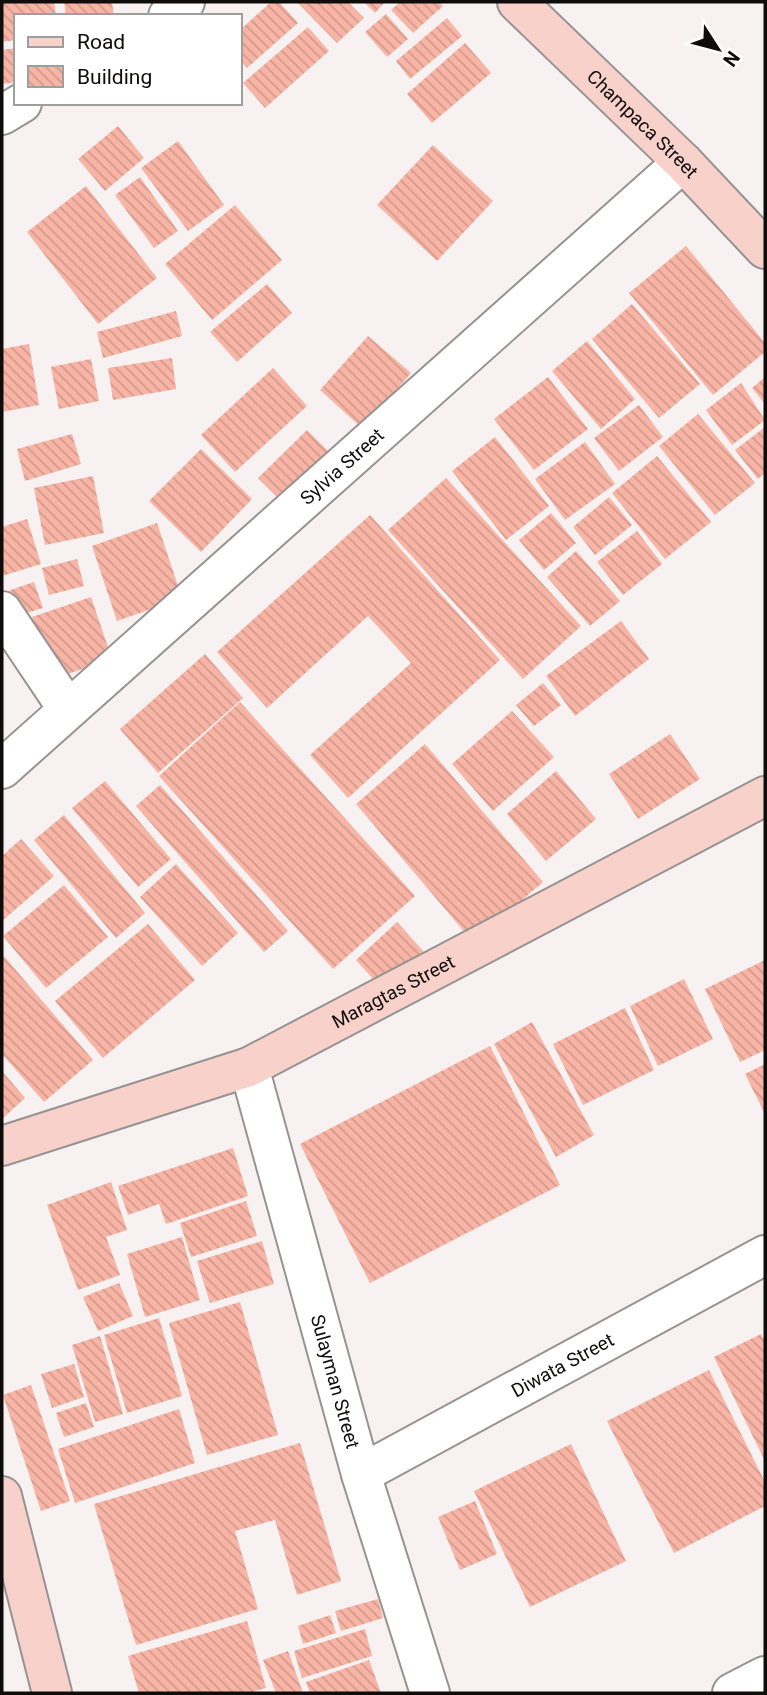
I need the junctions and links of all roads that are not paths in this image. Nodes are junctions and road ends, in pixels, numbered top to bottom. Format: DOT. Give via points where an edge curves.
graph roads {
  1 [pos="185,2"];
  2 [pos="517,2"];
  3 [pos="170,14"];
  4 [pos="19,105"];
  5 [pos="2,115"];
  6 [pos="683,162"];
  7 [pos="765,249"];
  8 [pos="2,611"];
  9 [pos="67,708"];
  10 [pos="2,769"];
  11 [pos="765,796"];
  12 [pos="249,1068"];
  13 [pos="2,1146"];
  14 [pos="765,1255"];
  15 [pos="361,1474"];
  16 [pos="2,1496"];
  17 [pos="765,1676"];
  18 [pos="52,1693"];
  19 [pos="430,1693"];
  20 [pos="732,1693"];
  1 -- 3 [label="street"];
  2 -- 6 [label="street, Champaca Street"];
  4 -- 5 [label="street"];
  6 -- 7 [label="street, Champaca Street"];
  6 -- 9 [label="street, Sylvia Street"];
  8 -- 9 [label="street"];
  9 -- 10 [label="street, Sylvia Street"];
  11 -- 12 [label="street, Maragtas Street"];
  12 -- 13 [label="street, Maragtas Street"];
  12 -- 15 [label="street, Sulayman Street"];
  14 -- 15 [label="street, Diwata Street"];
  15 -- 19 [label="street, Sulayman Street"];
  16 -- 18 [label="street"];
  17 -- 20 [label="street"];
}
